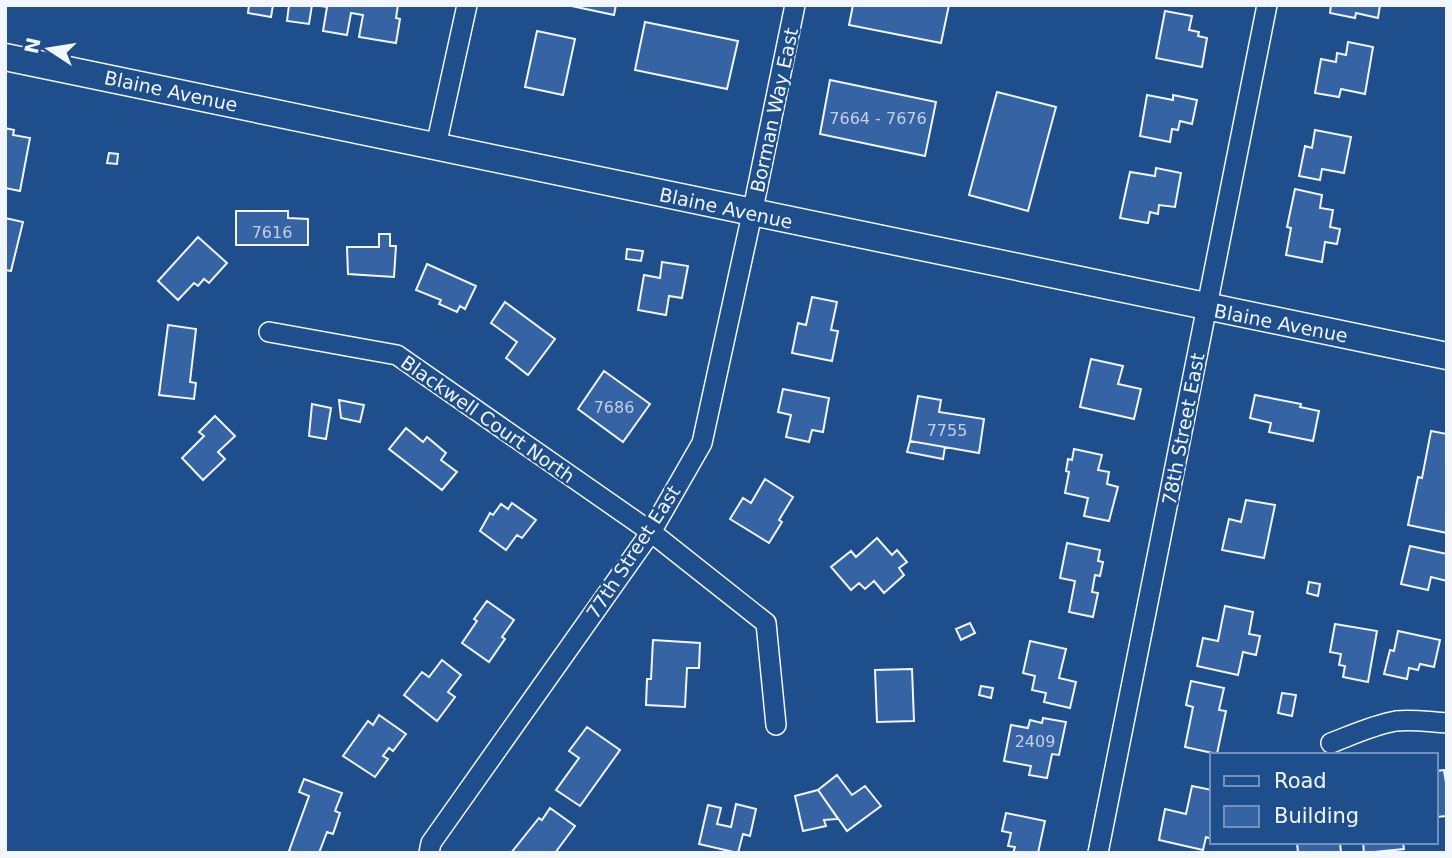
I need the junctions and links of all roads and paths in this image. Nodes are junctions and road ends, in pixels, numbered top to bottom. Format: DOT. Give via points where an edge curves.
graph roads {
  1 [pos="467,5"];
  2 [pos="795,5"];
  3 [pos="1267,5"];
  4 [pos="5,57"];
  5 [pos="436,146"];
  6 [pos="752,214"];
  7 [pos="1207,308"];
  8 [pos="269,332"];
  9 [pos="1447,356"];
  10 [pos="651,532"];
  11 [pos="1447,723"];
  12 [pos="776,725"];
  13 [pos="1331,743"];
  14 [pos="429,853"];
  15 [pos="1098,853"];
  1 -- 5 [label="street"];
  2 -- 6 [label="street, Borman Way East"];
  3 -- 7 [label="street, 78th Street East"];
  4 -- 5 [label="street, Blaine Avenue"];
  5 -- 6 [label="street, Blaine Avenue"];
  6 -- 7 [label="street, Blaine Avenue"];
  6 -- 10 [label="street, 77th Street East" via="702,443"];
  7 -- 9 [label="street, Blaine Avenue"];
  7 -- 15 [label="street, 78th Street East"];
  8 -- 10 [label="street, Blackwell Court North" via="397,355"];
  10 -- 12 [label="street, Blackwell Court North" via="766,623"];
  10 -- 14 [label="street, 77th Street East" via="431,843"];
  11 -- 13 [label="street" via="1395,721"];
}
